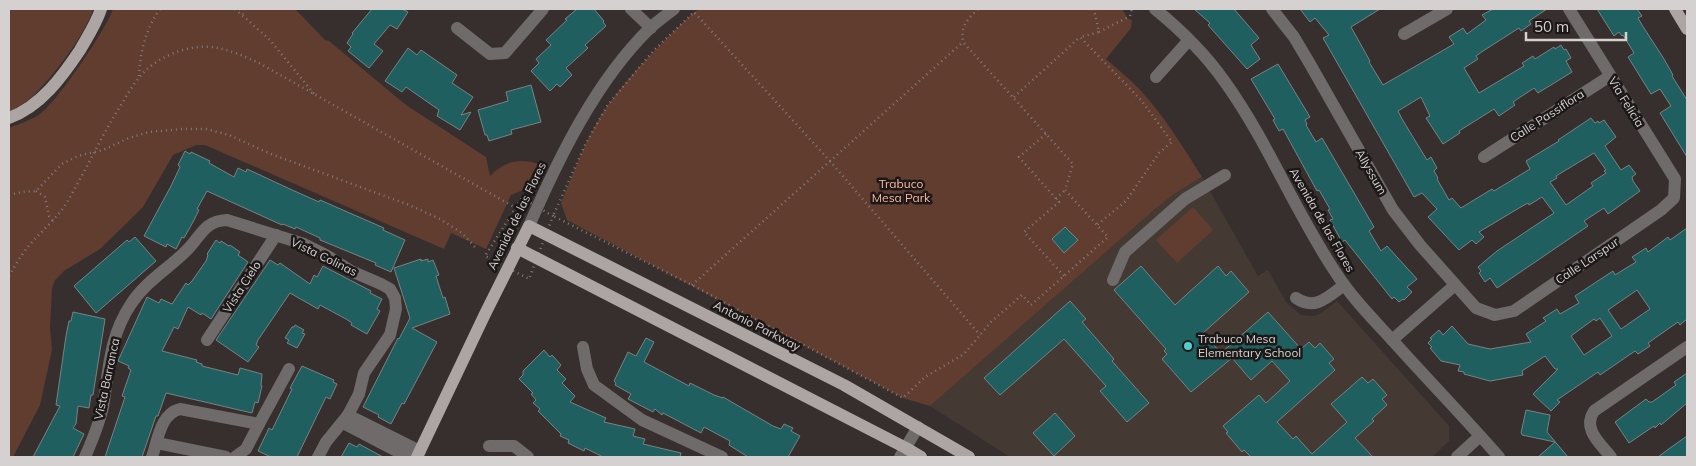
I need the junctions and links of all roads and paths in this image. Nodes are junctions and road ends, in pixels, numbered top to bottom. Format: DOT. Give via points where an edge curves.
graph roads {
  1 [pos="101,9"];
  2 [pos="160,9"];
  3 [pos="235,9"];
  4 [pos="240,9"];
  5 [pos="543,9"];
  6 [pos="632,9"];
  7 [pos="674,9"];
  8 [pos="699,9"];
  9 [pos="978,9"];
  10 [pos="1092,9"];
  11 [pos="1132,9"];
  12 [pos="1155,9"];
  13 [pos="1272,9"];
  14 [pos="1447,9"];
  15 [pos="1569,9"];
  16 [pos="1675,9"];
  17 [pos="694,12"];
  18 [pos="244,15"];
  19 [pos="457,28"];
  20 [pos="651,28"];
  21 [pos="1687,29"];
  22 [pos="1099,32"];
  23 [pos="1404,34"];
  24 [pos="1080,36"];
  25 [pos="1189,40"];
  26 [pos="963,42"];
  27 [pos="1156,76"];
  28 [pos="1610,76"];
  29 [pos="140,78"];
  30 [pos="315,95"];
  31 [pos="1014,97"];
  32 [pos="9,118"];
  33 [pos="1046,133"];
  34 [pos="95,151"];
  35 [pos="1484,157"];
  36 [pos="829,160"];
  37 [pos="1225,175"];
  38 [pos="1065,190"];
  39 [pos="36,191"];
  40 [pos="9,195"];
  41 [pos="522,198"];
  42 [pos="1056,198"];
  43 [pos="1674,198"];
  44 [pos="516,208"];
  45 [pos="217,220"];
  46 [pos="53,222"];
  47 [pos="1097,225"];
  48 [pos="529,226"];
  49 [pos="276,235"];
  50 [pos="475,247"];
  51 [pos="517,248"];
  52 [pos="486,256"];
  53 [pos="9,276"];
  54 [pos="1064,276"];
  55 [pos="1113,280"];
  56 [pos="692,285"];
  57 [pos="1344,285"];
  58 [pos="1455,285"];
  59 [pos="1296,298"];
  60 [pos="1495,315"];
  61 [pos="980,334"];
  62 [pos="208,340"];
  63 [pos="1392,340"];
  64 [pos="583,347"];
  65 [pos="1687,347"];
  66 [pos="289,369"];
  67 [pos="345,419"];
  68 [pos="259,424"];
  69 [pos="918,427"];
  70 [pos="1480,436"];
  71 [pos="157,443"];
  72 [pos="489,446"];
  73 [pos="903,452"];
  74 [pos="415,455"];
  75 [pos="85,457"];
  76 [pos="152,457"];
  77 [pos="226,457"];
  78 [pos="235,457"];
  79 [pos="318,457"];
  80 [pos="528,457"];
  81 [pos="722,457"];
  82 [pos="921,457"];
  83 [pos="969,457"];
  84 [pos="1457,457"];
  85 [pos="1499,457"];
  86 [pos="1611,457"];
  1 -- 32 [label="main road" via="94,27 53,87 35,103"];
  2 -- 29 [label="path" via="148,28"];
  3 -- 18 [label="path"];
  4 -- 18 [label="path"];
  5 -- 19 [label="street" via="505,53 490,54"];
  6 -- 20 [label="street"];
  7 -- 20 [label="street, Avenida de las Flores"];
  8 -- 17 [label="path"];
  9 -- 26 [label="path" via="962,27"];
  10 -- 22 [label="path"];
  11 -- 22 [label="path" via="1130,16"];
  12 -- 25 [label="street, Avenida de las Flores"];
  13 -- 58 [label="street, Allyssum" via="1294,37 1393,210"];
  14 -- 23 [label="street"];
  15 -- 28 [label="street, Via Felicia"];
  16 -- 21 [label="main road"];
  17 -- 36 [label="path"];
  17 -- 56 [label="path" via="654,50 607,106 585,145 553,216"];
  18 -- 30 [label="path" via="279,50"];
  20 -- 48 [label="street, Avenida de las Flores" via="624,58 589,107"];
  22 -- 24 [label="path"];
  24 -- 31 [label="path"];
  24 -- 47 [label="path" via="1141,100 1172,142 1159,153 1126,201"];
  25 -- 27 [label="street"];
  25 -- 57 [label="street, Avenida de las Flores" via="1225,82 1244,111 1315,240"];
  26 -- 31 [label="path"];
  26 -- 36 [label="path"];
  28 -- 35 [label="street, Calle Passiflora"];
  28 -- 43 [label="street, Via Felicia" via="1675,179"];
  29 -- 30 [label="path" via="155,63 172,54 213,47 259,63"];
  29 -- 34 [label="path"];
  30 -- 44 [label="path"];
  31 -- 33 [label="path"];
  33 -- 38 [label="path" via="1073,164"];
  33 -- 42 [label="path" via="1019,156"];
  34 -- 39 [label="path" via="62,164"];
  34 -- 46 [label="path"];
  34 -- 50 [label="path" via="159,130 194,128 218,132 440,219 462,233"];
  36 -- 56 [label="path"];
  36 -- 61 [label="path"];
  37 -- 55 [label="street" via="1186,199 1125,252"];
  38 -- 42 [label="path"];
  38 -- 47 [label="path"];
  39 -- 40 [label="path"];
  39 -- 46 [label="path" via="45,197"];
  41 -- 44 [label="path"];
  42 -- 54 [label="path" via="1059,202 1024,232"];
  43 -- 60 [label="street, Calle Larspur" via="1514,311"];
  44 -- 52 [label="path"];
  45 -- 49 [label="street, Vista Colinas" via="237,222"];
  45 -- 75 [label="street, Vista Barranca" via="149,282 131,304 117,330 109,357 102,408"];
  46 -- 53 [label="path" via="32,242"];
  47 -- 54 [label="path" via="1108,237"];
  48 -- 51 [label="main road, Avenida de las Flores"];
  48 -- 69 [label="main road, Antonio Parkway" via="844,385"];
  49 -- 62 [label="street, Vista Cielo"];
  49 -- 67 [label="street, Vista Colinas" via="304,244 381,284 390,289 395,298 390,335 364,374 359,394"];
  51 -- 73 [label="main road"];
  51 -- 74 [label="main road, Avenida de las Flores"];
  54 -- 61 [label="path" via="1031,305 1022,295"];
  56 -- 61 [label="path" via="903,398 925,377 964,354"];
  57 -- 59 [label="street" via="1326,299 1311,304"];
  57 -- 63 [label="street, Avenida de las Flores"];
  58 -- 60 [label="street, Allyssum" via="1476,308"];
  58 -- 63 [label="street"];
  63 -- 70 [label="street, Avenida de las Flores"];
  64 -- 81 [label="street" via="594,385 642,420"];
  65 -- 86 [label="street" via="1594,411 1589,420 1591,431"];
  66 -- 68 [label="street"];
  67 -- 74 [label="street"];
  67 -- 79 [label="street"];
  68 -- 71 [label="street" via="174,410 164,422"];
  68 -- 78 [label="street" via="246,448"];
  69 -- 73 [label="street"];
  69 -- 83 [label="main road, Antonio Parkway"];
  70 -- 84 [label="street"];
  70 -- 85 [label="street, Avenida de las Flores"];
  71 -- 76 [label="street"];
  71 -- 77 [label="street"];
  72 -- 80 [label="street" via="514,446"];
  73 -- 82 [label="main road"];
}
